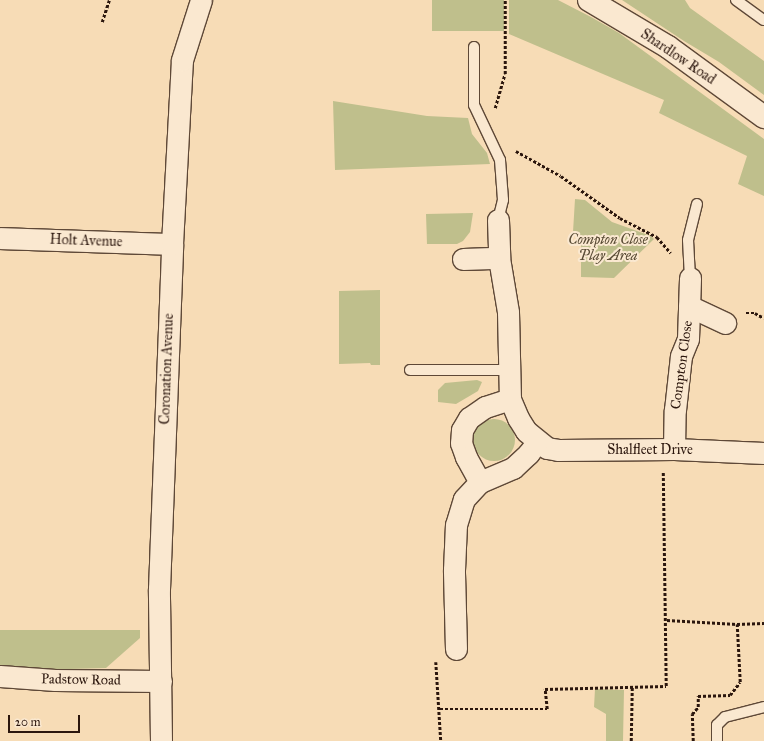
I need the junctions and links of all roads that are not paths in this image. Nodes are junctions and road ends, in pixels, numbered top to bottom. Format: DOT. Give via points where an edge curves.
graph roads {
  1 [pos="202,0"];
  2 [pos="589,0"];
  3 [pos="736,0"];
  4 [pos="764,20"];
  5 [pos="474,47"];
  6 [pos="764,117"];
  7 [pos="697,204"];
  8 [pos="498,220"];
  9 [pos="0,238"];
  10 [pos="172,244"];
  11 [pos="499,258"];
  12 [pos="463,259"];
  13 [pos="690,278"];
  14 [pos="689,306"];
  15 [pos="725,322"];
  16 [pos="410,370"];
  17 [pos="510,370"];
  18 [pos="510,399"];
  19 [pos="538,441"];
  20 [pos="669,450"];
  21 [pos="764,453"];
  22 [pos="480,482"];
  23 [pos="456,649"];
  24 [pos="0,676"];
  25 [pos="161,681"];
  26 [pos="764,707"];
  27 [pos="161,741"];
  28 [pos="717,741"];
  1 -- 10 [label="street, Coronation Avenue" via="182,60"];
  2 -- 6 [label="street, Shardlow Road" via="668,47"];
  3 -- 4 [label="lane"];
  5 -- 8 [label="lane, Shalfleet Drive" via="474,105 500,160 503,200"];
  7 -- 13 [label="lane" via="688,240"];
  8 -- 11 [label="street, Shalfleet Drive"];
  9 -- 10 [label="street, Holt Avenue"];
  10 -- 25 [label="street, Coronation Avenue" via="159,589"];
  11 -- 12 [label="street"];
  11 -- 17 [label="street, Shalfleet Drive" via="508,312"];
  13 -- 14 [label="street, Compton Close"];
  14 -- 15 [label="street, Compton Close"];
  14 -- 20 [label="street, Compton Close" via="688,339 681,356"];
  16 -- 17 [label="lane"];
  17 -- 18 [label="street, Shalfleet Drive"];
  18 -- 19 [label="street, Shalfleet Drive" via="526,431"];
  18 -- 22 [label="street" via="485,407 470,418 462,430 461,443 466,458"];
  19 -- 20 [label="street, Shalfleet Drive" via="547,448 558,450"];
  19 -- 22 [label="street" via="513,468"];
  20 -- 21 [label="street, Shalfleet Drive"];
  22 -- 23 [label="street" via="464,499 456,525"];
  24 -- 25 [label="street, Padstow Road" via="55,680"];
  25 -- 27 [label="street, Coronation Avenue"];
  26 -- 28 [label="lane" via="725,717 717,725"];
}
